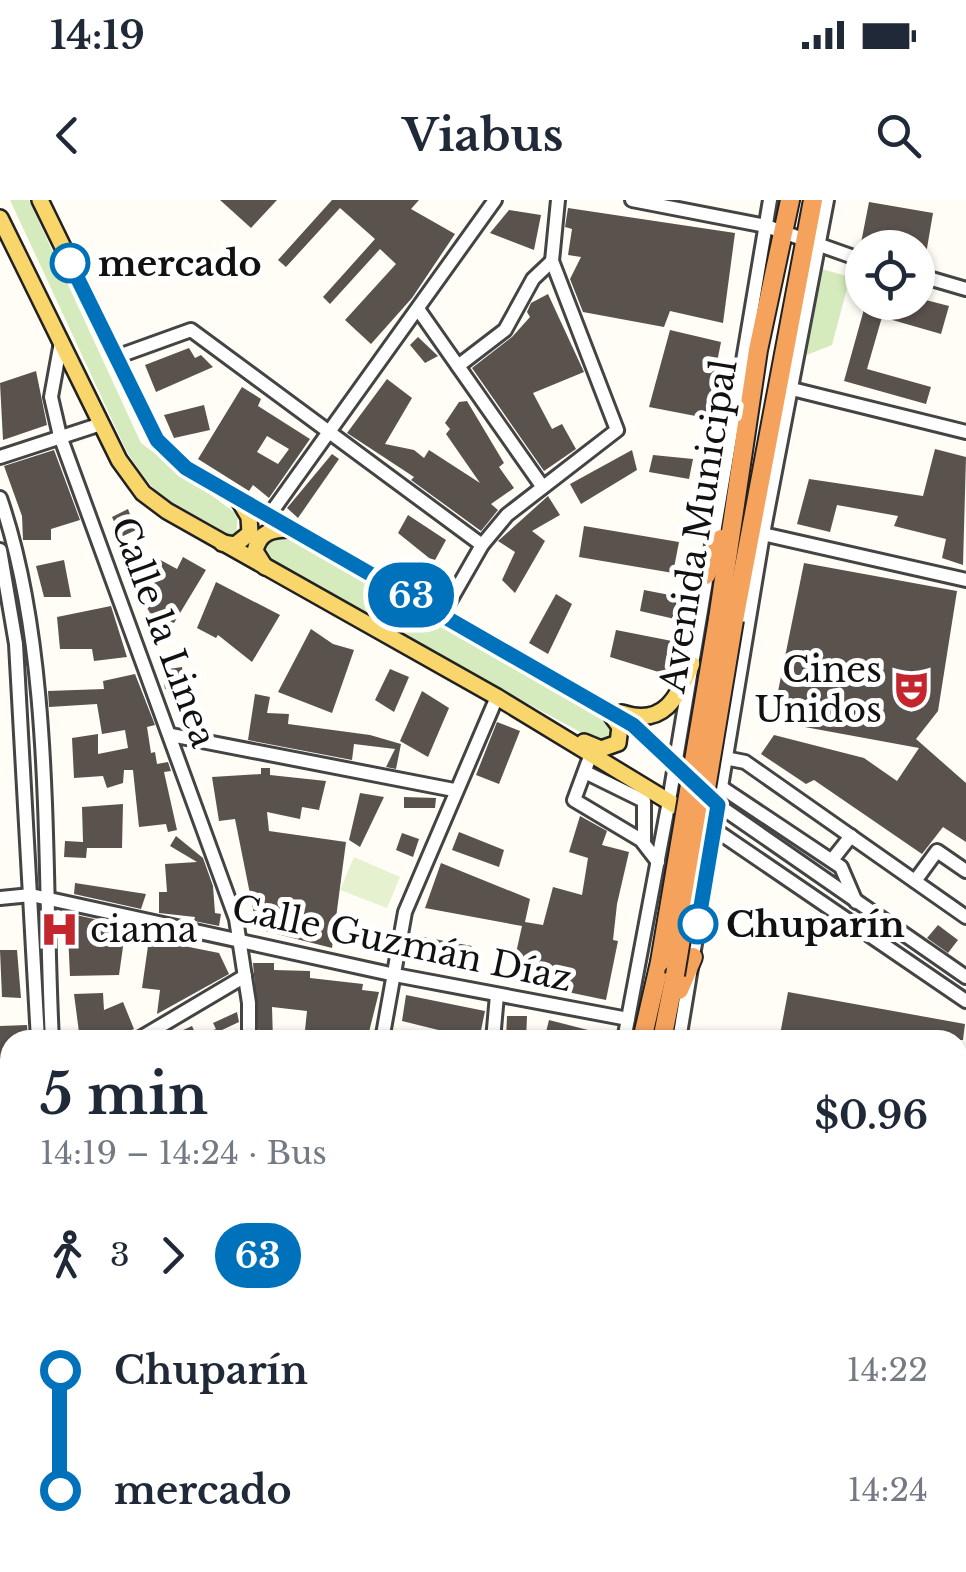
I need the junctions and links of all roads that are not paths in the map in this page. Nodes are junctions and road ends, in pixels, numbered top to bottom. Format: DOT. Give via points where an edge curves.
graph roads {
  1 [pos="40,200"];
  2 [pos="494,200"];
  3 [pos="558,200"];
  4 [pos="632,200"];
  5 [pos="770,200"];
  6 [pos="790,200"];
  7 [pos="813,200"];
  8 [pos="827,200"];
  9 [pos="0,218"];
  10 [pos="775,229"];
  11 [pos="810,244"];
  12 [pos="845,255"];
  13 [pos="552,261"];
  14 [pos="935,281"];
  15 [pos="966,289"];
  16 [pos="418,309"];
  17 [pos="61,342"];
  18 [pos="116,357"];
  19 [pos="458,366"];
  20 [pos="792,389"];
  21 [pos="101,424"];
  22 [pos="966,432"];
  23 [pos="330,434"];
  24 [pos="60,436"];
  25 [pos="0,456"];
  26 [pos="761,472"];
  27 [pos="542,486"];
  28 [pos="0,498"];
  29 [pos="240,502"];
  30 [pos="268,516"];
  31 [pos="729,520"];
  32 [pos="290,529"];
  33 [pos="763,534"];
  34 [pos="218,542"];
  35 [pos="482,545"];
  36 [pos="0,550"];
  37 [pos="269,570"];
  38 [pos="706,575"];
  39 [pos="966,580"];
  40 [pos="444,614"];
  41 [pos="726,620"];
  42 [pos="692,664"];
  43 [pos="17,668"];
  44 [pos="0,670"];
  45 [pos="496,696"];
  46 [pos="593,700"];
  47 [pos="171,735"];
  48 [pos="592,754"];
  49 [pos="725,758"];
  50 [pos="675,766"];
  51 [pos="584,772"];
  52 [pos="721,787"];
  53 [pos="454,790"];
  54 [pos="669,801"];
  55 [pos="718,805"];
  56 [pos="714,829"];
  57 [pos="851,836"];
  58 [pos="644,842"];
  59 [pos="832,860"];
  60 [pos="658,862"];
  61 [pos="966,871"];
  62 [pos="915,881"];
  63 [pos="31,895"];
  64 [pos="0,898"];
  65 [pos="46,898"];
  66 [pos="857,905"];
  67 [pos="966,916"];
  68 [pos="240,940"];
  69 [pos="693,956"];
  70 [pos="395,975"];
  71 [pos="244,976"];
  72 [pos="966,977"];
  73 [pos="497,994"];
  74 [pos="966,1000"];
  75 [pos="667,1018"];
  76 [pos="628,1019"];
  77 [pos="38,1030"];
  78 [pos="52,1030"];
  79 [pos="154,1030"];
  80 [pos="249,1030"];
  81 [pos="384,1030"];
  82 [pos="494,1030"];
  83 [pos="626,1030"];
  84 [pos="644,1030"];
  85 [pos="664,1030"];
  86 [pos="681,1030"];
  1 -- 18 [label="main road"];
  2 -- 16 [label="street"];
  3 -- 13 [label="street"];
  4 -- 10 [label="street"];
  5 -- 10 [label="street, Avenida Municipal"];
  6 -- 10 [label="highway, Avenida Municipal"];
  7 -- 11 [label="highway, Avenida Municipal"];
  8 -- 11 [label="street, Avenida Municipal"];
  9 -- 17 [label="main road"];
  10 -- 11 [label="street"];
  10 -- 31 [label="highway, Avenida Municipal"];
  10 -- 38 [label="street, Avenida Municipal"];
  11 -- 12 [label="street"];
  11 -- 20 [label="street, Avenida Municipal"];
  11 -- 26 [label="highway, Avenida Municipal"];
  13 -- 19 [label="street" via="528,286 505,330"];
  13 -- 27 [label="street" via="617,430"];
  14 -- 15 [label="street"];
  16 -- 19 [label="street"];
  16 -- 23 [label="street"];
  17 -- 21 [label="main road"];
  17 -- 24 [label="street, Calle la Linea" via="51,397"];
  18 -- 23 [label="street" via="191,330"];
  18 -- 29 [label="main road" via="157,440 196,476"];
  19 -- 27 [label="street"];
  20 -- 22 [label="street"];
  20 -- 33 [label="street, Avenida Municipal"];
  21 -- 24 [label="street"];
  21 -- 34 [label="main road" via="143,492"];
  23 -- 30 [label="street"];
  23 -- 35 [label="street"];
  24 -- 25 [label="street"];
  24 -- 47 [label="street, Calle la Linea"];
  26 -- 33 [label="highway"];
  26 -- 41 [label="highway, Avenida Municipal"];
  27 -- 35 [label="street"];
  28 -- 65 [label="street" via="19,554 29,625"];
  29 -- 30 [label="main road"];
  29 -- 34 [label="main road" via="250,523 247,538 235,545"];
  30 -- 32 [label="main road"];
  31 -- 38 [label="highway"];
  31 -- 41 [label="highway, Avenida Municipal"];
  32 -- 37 [label="main road" via="271,530 258,540 255,551"];
  32 -- 40 [label="main road"];
  33 -- 39 [label="street"];
  33 -- 49 [label="street, Avenida Municipal"];
  34 -- 37 [label="main road"];
  35 -- 40 [label="street"];
  36 -- 43 [label="street"];
  37 -- 45 [label="main road"];
  38 -- 42 [label="street, Avenida Municipal"];
  40 -- 46 [label="main road"];
  41 -- 75 [label="highway, Avenida Municipal, bridge"];
  41 -- 84 [label="highway, Avenida Municipal, bridge"];
  42 -- 46 [label="main road" via="660,715 627,715"];
  42 -- 50 [label="street, Avenida Municipal"];
  43 -- 44 [label="street"];
  43 -- 63 [label="street"];
  45 -- 46 [label="main road" via="608,749 618,742 620,727"];
  45 -- 48 [label="main road"];
  45 -- 53 [label="street"];
  46 -- 50 [label="main road" via="633,725"];
  47 -- 53 [label="street"];
  47 -- 68 [label="street, Calle la Linea"];
  48 -- 51 [label="street"];
  48 -- 54 [label="main road"];
  49 -- 52 [label="street, Avenida Municipal"];
  49 -- 57 [label="street" via="745,762"];
  50 -- 54 [label="street, Avenida Municipal"];
  50 -- 55 [label="main road"];
  51 -- 58 [label="street" via="644,801"];
  51 -- 58 [label="street" via="574,800"];
  52 -- 55 [label="street, Avenida Municipal"];
  52 -- 59 [label="street"];
  53 -- 70 [label="street" via="405,912"];
  54 -- 56 [label="main road"];
  54 -- 60 [label="street, Avenida Municipal"];
  55 -- 56 [label="street, Avenida Municipal"];
  55 -- 66 [label="street"];
  56 -- 69 [label="street, Avenida Municipal"];
  56 -- 74 [label="street"];
  57 -- 59 [label="street"];
  57 -- 62 [label="street"];
  58 -- 60 [label="street"];
  59 -- 66 [label="street"];
  60 -- 76 [label="street, Avenida Municipal"];
  61 -- 62 [label="street" via="937,851"];
  62 -- 67 [label="street"];
  63 -- 64 [label="street, Calle Guzmán Díaz"];
  63 -- 65 [label="street, Calle Guzmán Díaz"];
  63 -- 77 [label="street"];
  65 -- 68 [label="street, Calle Guzmán Díaz"];
  65 -- 78 [label="street"];
  66 -- 72 [label="street"];
  68 -- 70 [label="street, Calle Guzmán Díaz"];
  68 -- 71 [label="street, Calle la Linea"];
  69 -- 75 [label="highway"];
  69 -- 86 [label="street, Avenida Municipal"];
  70 -- 73 [label="street, Calle Guzmán Díaz"];
  70 -- 81 [label="street"];
  71 -- 79 [label="street"];
  71 -- 80 [label="street, Calle la Linea"];
  73 -- 76 [label="street, Calle Guzmán Díaz"];
  73 -- 82 [label="street"];
  75 -- 85 [label="highway, Avenida Municipal"];
  76 -- 83 [label="street, Avenida Municipal"];
}
